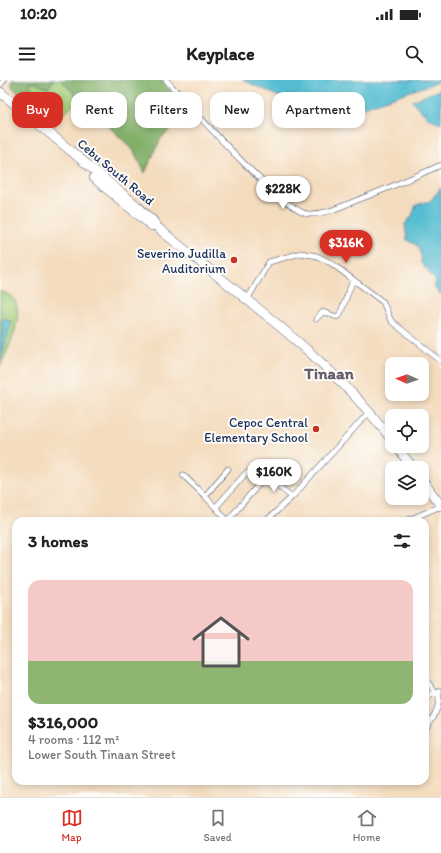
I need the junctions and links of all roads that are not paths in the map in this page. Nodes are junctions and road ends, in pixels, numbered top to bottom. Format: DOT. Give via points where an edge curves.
graph roads {
  1 [pos="4,80"];
  2 [pos="166,80"];
  3 [pos="0,85"];
  4 [pos="0,92"];
  5 [pos="0,98"];
  6 [pos="441,165"];
  7 [pos="158,228"];
  8 [pos="353,280"];
  9 [pos="247,300"];
  10 [pos="316,319"];
  11 [pos="441,361"];
  12 [pos="370,411"];
  13 [pos="385,431"];
  14 [pos="401,453"];
  15 [pos="408,461"];
  16 [pos="228,469"];
  17 [pos="246,473"];
  18 [pos="183,475"];
  19 [pos="429,490"];
  20 [pos="206,496"];
  21 [pos="292,497"];
  22 [pos="441,506"];
  23 [pos="216,507"];
  24 [pos="225,517"];
  25 [pos="231,517"];
  26 [pos="270,517"];
  27 [pos="415,517"];
  28 [pos="429,682"];
  29 [pos="438,692"];
  30 [pos="429,698"];
  31 [pos="429,724"];
  1 -- 3 [label="street"];
  2 -- 6 [label="street" via="274,193 297,210 308,214 330,211"];
  4 -- 7 [label="highway, Cebu South Road" via="137,206"];
  5 -- 7 [label="highway, Cebu South Road" via="149,225"];
  7 -- 9 [label="highway, Cebu South Road"];
  8 -- 9 [label="street" via="317,256 295,254 269,262"];
  8 -- 10 [label="street" via="340,314 337,317 323,312"];
  8 -- 11 [label="street" via="383,302 392,321"];
  9 -- 12 [label="highway, Cebu South Road" via="329,369"];
  12 -- 13 [label="highway, Cebu South Road"];
  12 -- 21 [label="street"];
  14 -- 15 [label="highway"];
  16 -- 20 [label="street"];
  17 -- 23 [label="street"];
  18 -- 20 [label="street"];
  19 -- 22 [label="highway"];
  20 -- 23 [label="street"];
  21 -- 25 [label="street" via="266,476"];
  21 -- 26 [label="street"];
  22 -- 27 [label="street"];
  23 -- 24 [label="street"];
  28 -- 29 [label="street"];
  29 -- 30 [label="street"];
  29 -- 31 [label="street" via="439,704 435,717"];
}
